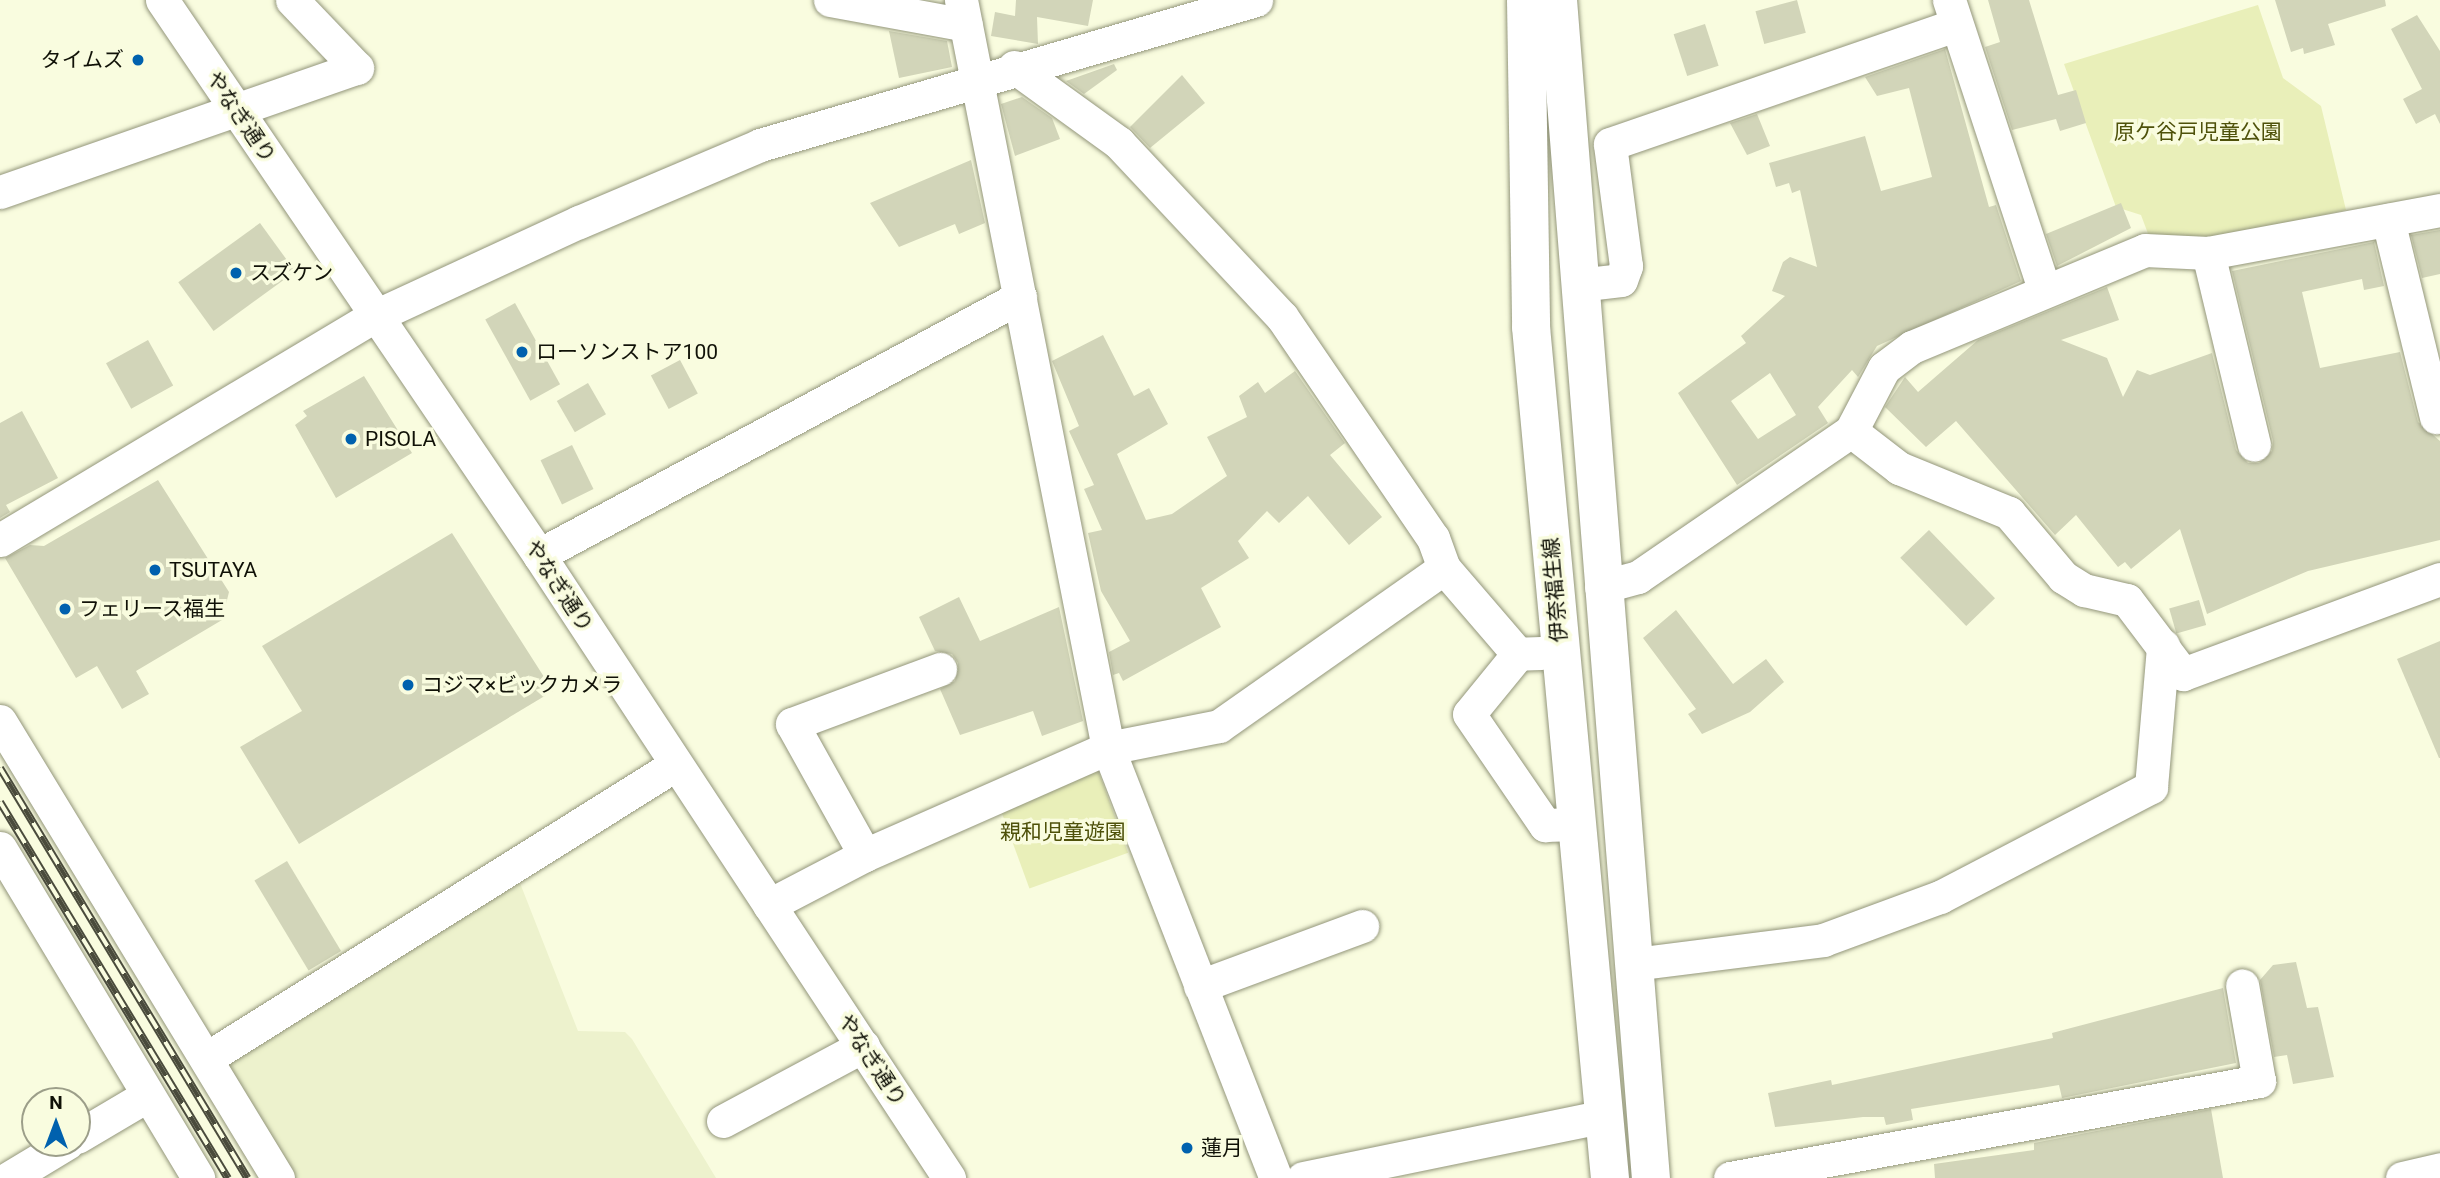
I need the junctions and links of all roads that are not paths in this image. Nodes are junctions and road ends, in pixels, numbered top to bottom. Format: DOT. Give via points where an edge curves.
graph roads {
  1 [pos="162,0"];
  2 [pos="292,0"];
  3 [pos="830,0"];
  4 [pos="1256,0"];
  5 [pos="1526,0"];
  6 [pos="1558,0"];
  7 [pos="964,13"];
  8 [pos="1953,13"];
  9 [pos="1014,66"];
  10 [pos="977,77"];
  11 [pos="238,112"];
  12 [pos="0,192"];
  13 [pos="2440,210"];
  14 [pos="2388,219"];
  15 [pos="2208,253"];
  16 [pos="1578,285"];
  17 [pos="2044,289"];
  18 [pos="1020,298"];
  19 [pos="373,317"];
  20 [pos="2436,417"];
  21 [pos="1851,431"];
  22 [pos="2254,445"];
  23 [pos="0,540"];
  24 [pos="539,555"];
  25 [pos="1444,568"];
  26 [pos="2440,580"];
  27 [pos="1601,587"];
  28 [pos="2163,646"];
  29 [pos="1561,652"];
  30 [pos="1518,654"];
  31 [pos="940,669"];
  32 [pos="0,721"];
  33 [pos="1108,748"];
  34 [pos="675,765"];
  35 [pos="1577,824"];
  36 [pos="0,849"];
  37 [pos="865,855"];
  38 [pos="769,905"];
  39 [pos="1362,926"];
  40 [pos="1634,964"];
  41 [pos="2242,985"];
  42 [pos="1200,986"];
  43 [pos="863,1046"];
  44 [pos="207,1058"];
  45 [pos="148,1094"];
  46 [pos="1605,1116"];
  47 [pos="747,1118"];
  48 [pos="91,1129"];
  49 [pos="44,1157"];
  50 [pos="2440,1169"];
  51 [pos="9,1178"];
  52 [pos="198,1178"];
  53 [pos="278,1178"];
  54 [pos="949,1178"];
  55 [pos="1276,1178"];
  56 [pos="1303,1178"];
  57 [pos="1610,1178"];
  58 [pos="1651,1178"];
  59 [pos="1730,1178"];
  60 [pos="2402,1178"];
  1 -- 11 [label="street, やなぎ通り"];
  2 -- 11 [label="street" via="356,68"];
  3 -- 7 [label="street"];
  4 -- 9 [label="street"];
  5 -- 29 [label="main road, 伊奈福生線" via="1531,327"];
  6 -- 16 [label="main road"];
  7 -- 10 [label="street"];
  8 -- 16 [label="street" via="1610,144 1626,266 1621,280"];
  8 -- 17 [label="street"];
  9 -- 10 [label="street"];
  9 -- 25 [label="street" via="1119,142 1282,317 1433,537"];
  10 -- 18 [label="street"];
  10 -- 19 [label="street" via="760,145"];
  11 -- 12 [label="street"];
  11 -- 19 [label="street, やなぎ通り"];
  13 -- 14 [label="street"];
  14 -- 15 [label="street"];
  14 -- 20 [label="street"];
  15 -- 17 [label="street" via="2145,250"];
  15 -- 22 [label="street"];
  16 -- 27 [label="main road"];
  17 -- 21 [label="street" via="1912,347 1884,368"];
  18 -- 24 [label="street"];
  18 -- 33 [label="street"];
  19 -- 23 [label="street"];
  19 -- 24 [label="street, やなぎ通り"];
  21 -- 27 [label="street" via="1638,576"];
  21 -- 28 [label="street" via="1899,468 2009,513 2063,576 2084,590 2127,600"];
  24 -- 34 [label="street, やなぎ通り"];
  25 -- 30 [label="street"];
  25 -- 33 [label="street" via="1219,726"];
  26 -- 28 [label="street" via="2183,674"];
  27 -- 40 [label="main road"];
  28 -- 40 [label="street" via="2151,787 1940,897 1823,940"];
  29 -- 30 [label="street"];
  29 -- 35 [label="main road, 伊奈福生線"];
  30 -- 35 [label="street" via="1469,714 1545,825"];
  31 -- 37 [label="street" via="792,724"];
  32 -- 44 [label="street"];
  33 -- 37 [label="street"];
  33 -- 42 [label="street"];
  34 -- 38 [label="street, やなぎ通り"];
  34 -- 44 [label="street"];
  35 -- 46 [label="main road, 伊奈福生線"];
  36 -- 45 [label="street"];
  37 -- 38 [label="street"];
  38 -- 43 [label="street, やなぎ通り"];
  39 -- 42 [label="street"];
  40 -- 58 [label="main road"];
  41 -- 59 [label="street" via="2259,1081"];
  42 -- 55 [label="street"];
  43 -- 47 [label="street"];
  43 -- 54 [label="street, やなぎ通り"];
  44 -- 53 [label="street"];
  45 -- 48 [label="street"];
  45 -- 52 [label="street"];
  46 -- 56 [label="street"];
  46 -- 57 [label="main road, 伊奈福生線"];
  49 -- 51 [label="street"];
  50 -- 60 [label="street"];
}
